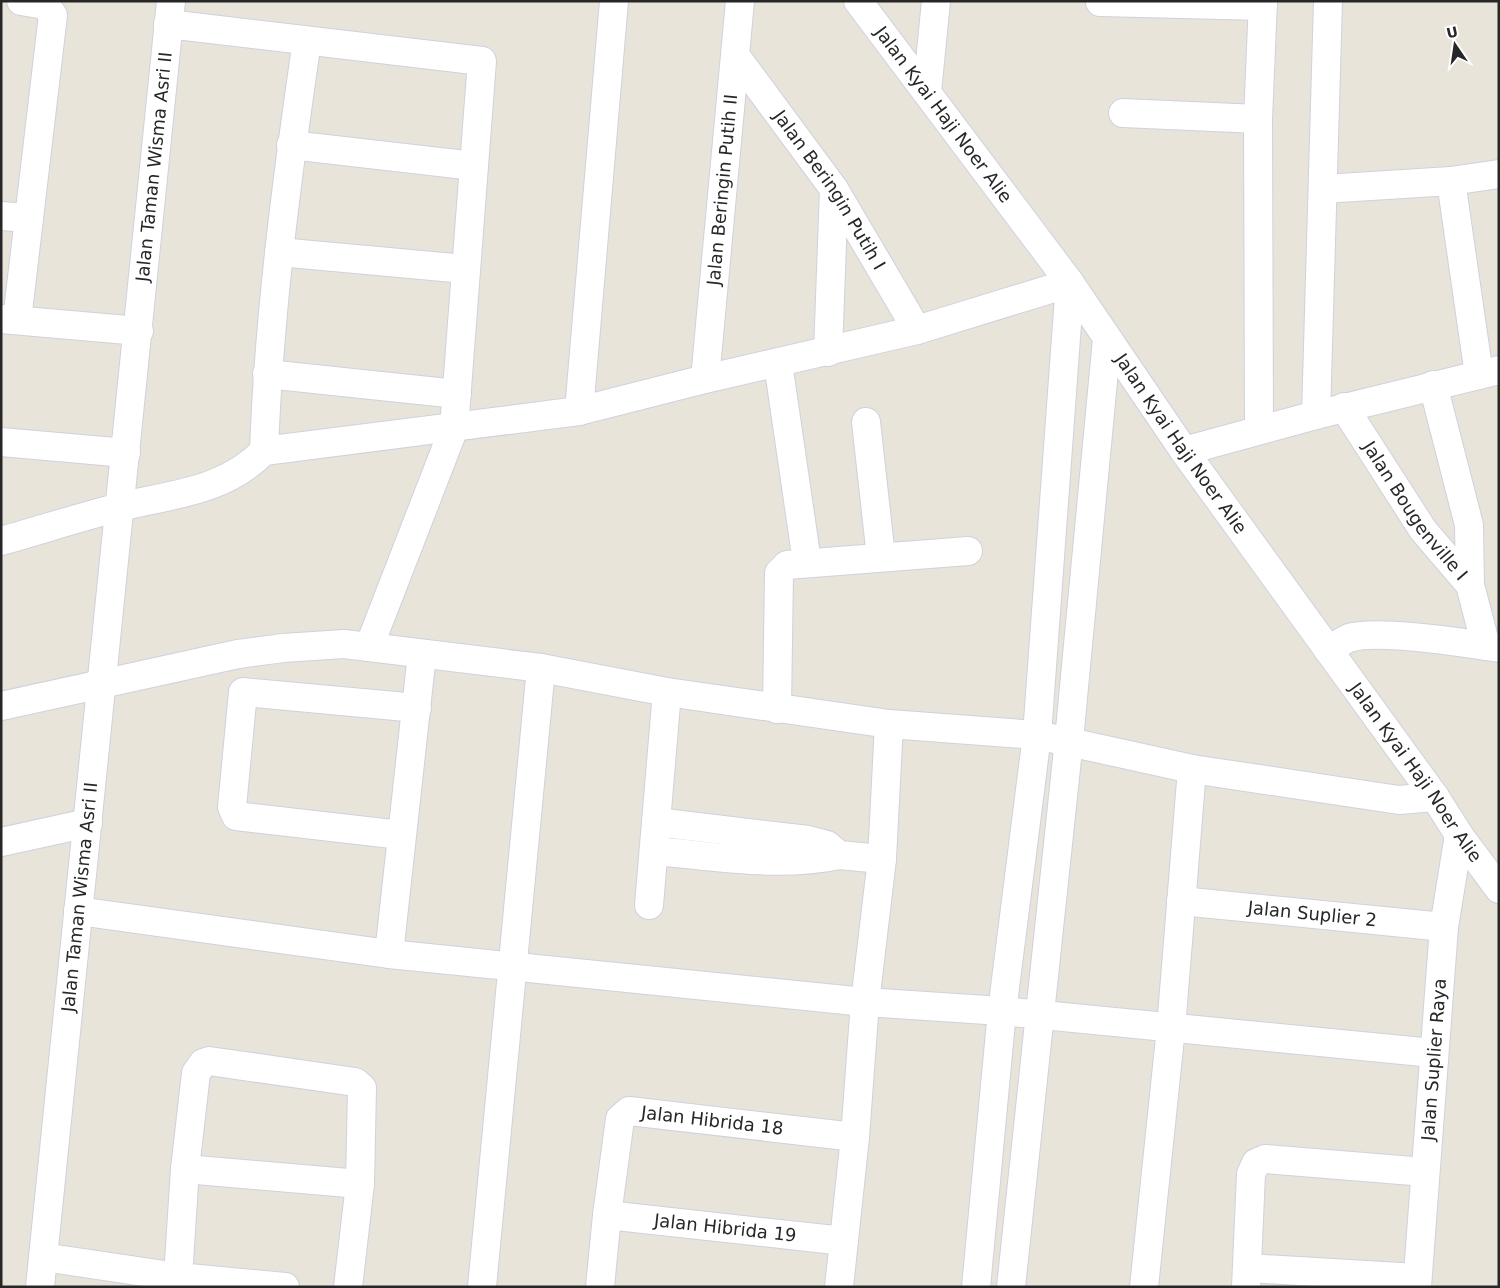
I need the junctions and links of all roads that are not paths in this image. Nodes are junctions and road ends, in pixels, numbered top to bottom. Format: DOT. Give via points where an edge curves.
graph roads {
  1 [pos="21,1"];
  2 [pos="614,1"];
  3 [pos="740,1"];
  4 [pos="858,1"];
  5 [pos="936,1"];
  6 [pos="1328,1"];
  7 [pos="1100,2"];
  8 [pos="1152,2"];
  9 [pos="1263,4"];
  10 [pos="170,13"];
  11 [pos="307,41"];
  12 [pos="734,55"];
  13 [pos="927,92"];
  14 [pos="1123,113"];
  15 [pos="1258,119"];
  16 [pos="291,145"];
  17 [pos="474,166"];
  18 [pos="1499,174"];
  19 [pos="1451,181"];
  20 [pos="834,189"];
  21 [pos="1323,189"];
  22 [pos="1,216"];
  23 [pos="29,218"];
  24 [pos="279,252"];
  25 [pos="465,269"];
  26 [pos="1070,283"];
  27 [pos="9,319"];
  28 [pos="917,330"];
  29 [pos="139,331"];
  30 [pos="1108,339"];
  31 [pos="828,352"];
  32 [pos="778,363"];
  33 [pos="1489,372"];
  34 [pos="267,374"];
  35 [pos="705,379"];
  36 [pos="1433,385"];
  37 [pos="457,394"];
  38 [pos="1344,407"];
  39 [pos="579,412"];
  40 [pos="1316,414"];
  41 [pos="866,422"];
  42 [pos="454,428"];
  43 [pos="1259,429"];
  44 [pos="1,442"];
  45 [pos="264,451"];
  46 [pos="1184,451"];
  47 [pos="126,453"];
  48 [pos="120,507"];
  49 [pos="1,541"];
  50 [pos="968,551"];
  51 [pos="881,557"];
  52 [pos="807,562"];
  53 [pos="1470,585"];
  54 [pos="369,647"];
  55 [pos="1492,647"];
  56 [pos="1328,650"];
  57 [pos="238,654"];
  58 [pos="422,654"];
  59 [pos="541,668"];
  60 [pos="102,683"];
  61 [pos="243,692"];
  62 [pos="667,692"];
  63 [pos="1,706"];
  64 [pos="417,708"];
  65 [pos="777,709"];
  66 [pos="889,724"];
  67 [pos="1037,735"];
  68 [pos="1069,740"];
  69 [pos="1192,768"];
  70 [pos="1435,797"];
  71 [pos="656,822"];
  72 [pos="88,823"];
  73 [pos="401,835"];
  74 [pos="1459,835"];
  75 [pos="1,842"];
  76 [pos="654,851"];
  77 [pos="839,855"];
  78 [pos="1490,857"];
  79 [pos="882,859"];
  80 [pos="1499,889"];
  81 [pos="1182,901"];
  82 [pos="649,905"];
  83 [pos="78,912"];
  84 [pos="1444,927"];
  85 [pos="389,954"];
  86 [pos="511,965"];
  87 [pos="865,1002"];
  88 [pos="1002,1011"];
  89 [pos="1039,1015"];
  90 [pos="1171,1028"];
  91 [pos="1433,1053"];
  92 [pos="855,1137"];
  93 [pos="185,1169"];
  94 [pos="1425,1172"];
  95 [pos="360,1184"];
  96 [pos="607,1215"];
  97 [pos="844,1241"];
  98 [pos="43,1257"];
  99 [pos="178,1277"];
  100 [pos="1247,1277"];
  101 [pos="1417,1282"];
  102 [pos="40,1287"];
  103 [pos="285,1287"];
  104 [pos="348,1287"];
  105 [pos="482,1287"];
  106 [pos="600,1287"];
  107 [pos="839,1287"];
  108 [pos="976,1287"];
  109 [pos="1011,1287"];
  110 [pos="1144,1287"];
  1 -- 23 [label="street" via="45,5 53,15"];
  2 -- 39 [label="street"];
  3 -- 12 [label="street, Jalan Beringin Putih II"];
  4 -- 13 [label="street, Jalan Kyai Haji Noer Alie"];
  5 -- 13 [label="street"];
  6 -- 21 [label="street"];
  7 -- 8 [label="street"];
  8 -- 9 [label="street"];
  9 -- 15 [label="street"];
  10 -- 11 [label="street"];
  10 -- 29 [label="street, Jalan Taman Wisma Asri II"];
  11 -- 16 [label="street"];
  11 -- 17 [label="street" via="482,61"];
  12 -- 20 [label="street, Jalan Beringin Putih I"];
  12 -- 35 [label="street, Jalan Beringin Putih II"];
  13 -- 26 [label="street, Jalan Kyai Haji Noer Alie"];
  14 -- 15 [label="street"];
  15 -- 43 [label="street"];
  16 -- 17 [label="street"];
  16 -- 24 [label="street"];
  17 -- 25 [label="street"];
  18 -- 19 [label="street"];
  19 -- 21 [label="street"];
  19 -- 33 [label="street"];
  20 -- 28 [label="street, Jalan Beringin Putih I"];
  20 -- 31 [label="street"];
  21 -- 40 [label="street"];
  22 -- 23 [label="street"];
  23 -- 27 [label="street"];
  24 -- 25 [label="street"];
  24 -- 34 [label="street"];
  25 -- 37 [label="street"];
  26 -- 28 [label="street"];
  26 -- 30 [label="street, Jalan Kyai Haji Noer Alie"];
  26 -- 67 [label="street"];
  27 -- 29 [label="street"];
  28 -- 31 [label="street"];
  29 -- 47 [label="street, Jalan Taman Wisma Asri II"];
  30 -- 46 [label="street, Jalan Kyai Haji Noer Alie"];
  30 -- 68 [label="street"];
  31 -- 32 [label="street"];
  32 -- 35 [label="street"];
  32 -- 52 [label="street"];
  33 -- 36 [label="street"];
  34 -- 37 [label="street"];
  34 -- 45 [label="street"];
  35 -- 39 [label="street"];
  36 -- 38 [label="street"];
  36 -- 53 [label="street" via="1469,525"];
  37 -- 42 [label="street"];
  38 -- 40 [label="street"];
  38 -- 53 [label="street, Jalan Bougenville I" via="1423,530"];
  39 -- 42 [label="street"];
  40 -- 43 [label="street"];
  41 -- 51 [label="street"];
  42 -- 45 [label="street"];
  42 -- 54 [label="street"];
  43 -- 46 [label="street"];
  44 -- 47 [label="street"];
  45 -- 48 [label="street" via="248,467 218,482 187,493"];
  46 -- 56 [label="street, Jalan Kyai Haji Noer Alie"];
  47 -- 48 [label="street, Jalan Taman Wisma Asri II"];
  48 -- 49 [label="street"];
  48 -- 60 [label="street, Jalan Taman Wisma Asri II"];
  50 -- 51 [label="street"];
  51 -- 52 [label="street"];
  52 -- 65 [label="street" via="787,565 779,573"];
  53 -- 55 [label="street, Jalan Bougenville I"];
  54 -- 57 [label="street" via="344,644"];
  54 -- 58 [label="street"];
  55 -- 56 [label="street" via="1364,636 1349,638"];
  56 -- 70 [label="street, Jalan Kyai Haji Noer Alie"];
  57 -- 60 [label="street"];
  57 -- 61 [label="street"];
  58 -- 59 [label="street"];
  58 -- 64 [label="street"];
  59 -- 62 [label="street"];
  59 -- 86 [label="street"];
  60 -- 63 [label="street"];
  60 -- 72 [label="street, Jalan Taman Wisma Asri II"];
  61 -- 64 [label="street"];
  61 -- 73 [label="street" via="232,807 236,816"];
  62 -- 65 [label="street"];
  62 -- 71 [label="street"];
  64 -- 73 [label="street"];
  65 -- 66 [label="street"];
  66 -- 67 [label="street"];
  66 -- 79 [label="street"];
  67 -- 68 [label="street"];
  67 -- 88 [label="street"];
  68 -- 69 [label="street"];
  68 -- 89 [label="street"];
  69 -- 70 [label="street" via="1399,800"];
  69 -- 81 [label="street"];
  70 -- 74 [label="street, Jalan Kyai Haji Noer Alie"];
  71 -- 76 [label="street"];
  71 -- 77 [label="street" via="808,840 827,845"];
  72 -- 75 [label="street"];
  72 -- 83 [label="street, Jalan Taman Wisma Asri II"];
  73 -- 85 [label="street"];
  74 -- 78 [label="street, Jalan Kyai Haji Noer Alie"];
  74 -- 84 [label="street, Jalan Suplier Raya"];
  76 -- 77 [label="street" via="762,860 802,860"];
  76 -- 82 [label="street"];
  77 -- 79 [label="street"];
  78 -- 80 [label="street, Jalan Kyai Haji Noer Alie"];
  79 -- 87 [label="street"];
  81 -- 84 [label="street, Jalan Suplier 2"];
  81 -- 90 [label="street"];
  83 -- 85 [label="street"];
  83 -- 98 [label="street, Jalan Taman Wisma Asri II"];
  84 -- 91 [label="street, Jalan Suplier Raya"];
  85 -- 86 [label="street"];
  86 -- 87 [label="street"];
  86 -- 105 [label="street"];
  87 -- 88 [label="street"];
  87 -- 92 [label="street"];
  88 -- 89 [label="street"];
  88 -- 108 [label="street"];
  89 -- 90 [label="street"];
  89 -- 109 [label="street"];
  90 -- 91 [label="street"];
  90 -- 110 [label="street"];
  91 -- 94 [label="street, Jalan Suplier Raya"];
  92 -- 96 [label="street, Jalan Hibrida 18" via="629,1111 620,1119"];
  92 -- 97 [label="street"];
  93 -- 95 [label="street"];
  93 -- 95 [label="street" via="196,1073 203,1063 209,1061 359,1084 363,1094"];
  93 -- 99 [label="street"];
  94 -- 100 [label="street" via="1260,1160 1251,1174"];
  94 -- 101 [label="street, Jalan Suplier Raya"];
  95 -- 104 [label="street"];
  96 -- 97 [label="street, Jalan Hibrida 19"];
  96 -- 106 [label="street, Jalan Hibrida 18"];
  97 -- 107 [label="street"];
  98 -- 99 [label="street"];
  98 -- 102 [label="street, Jalan Taman Wisma Asri II"];
  99 -- 103 [label="street"];
  100 -- 101 [label="street"];
}
